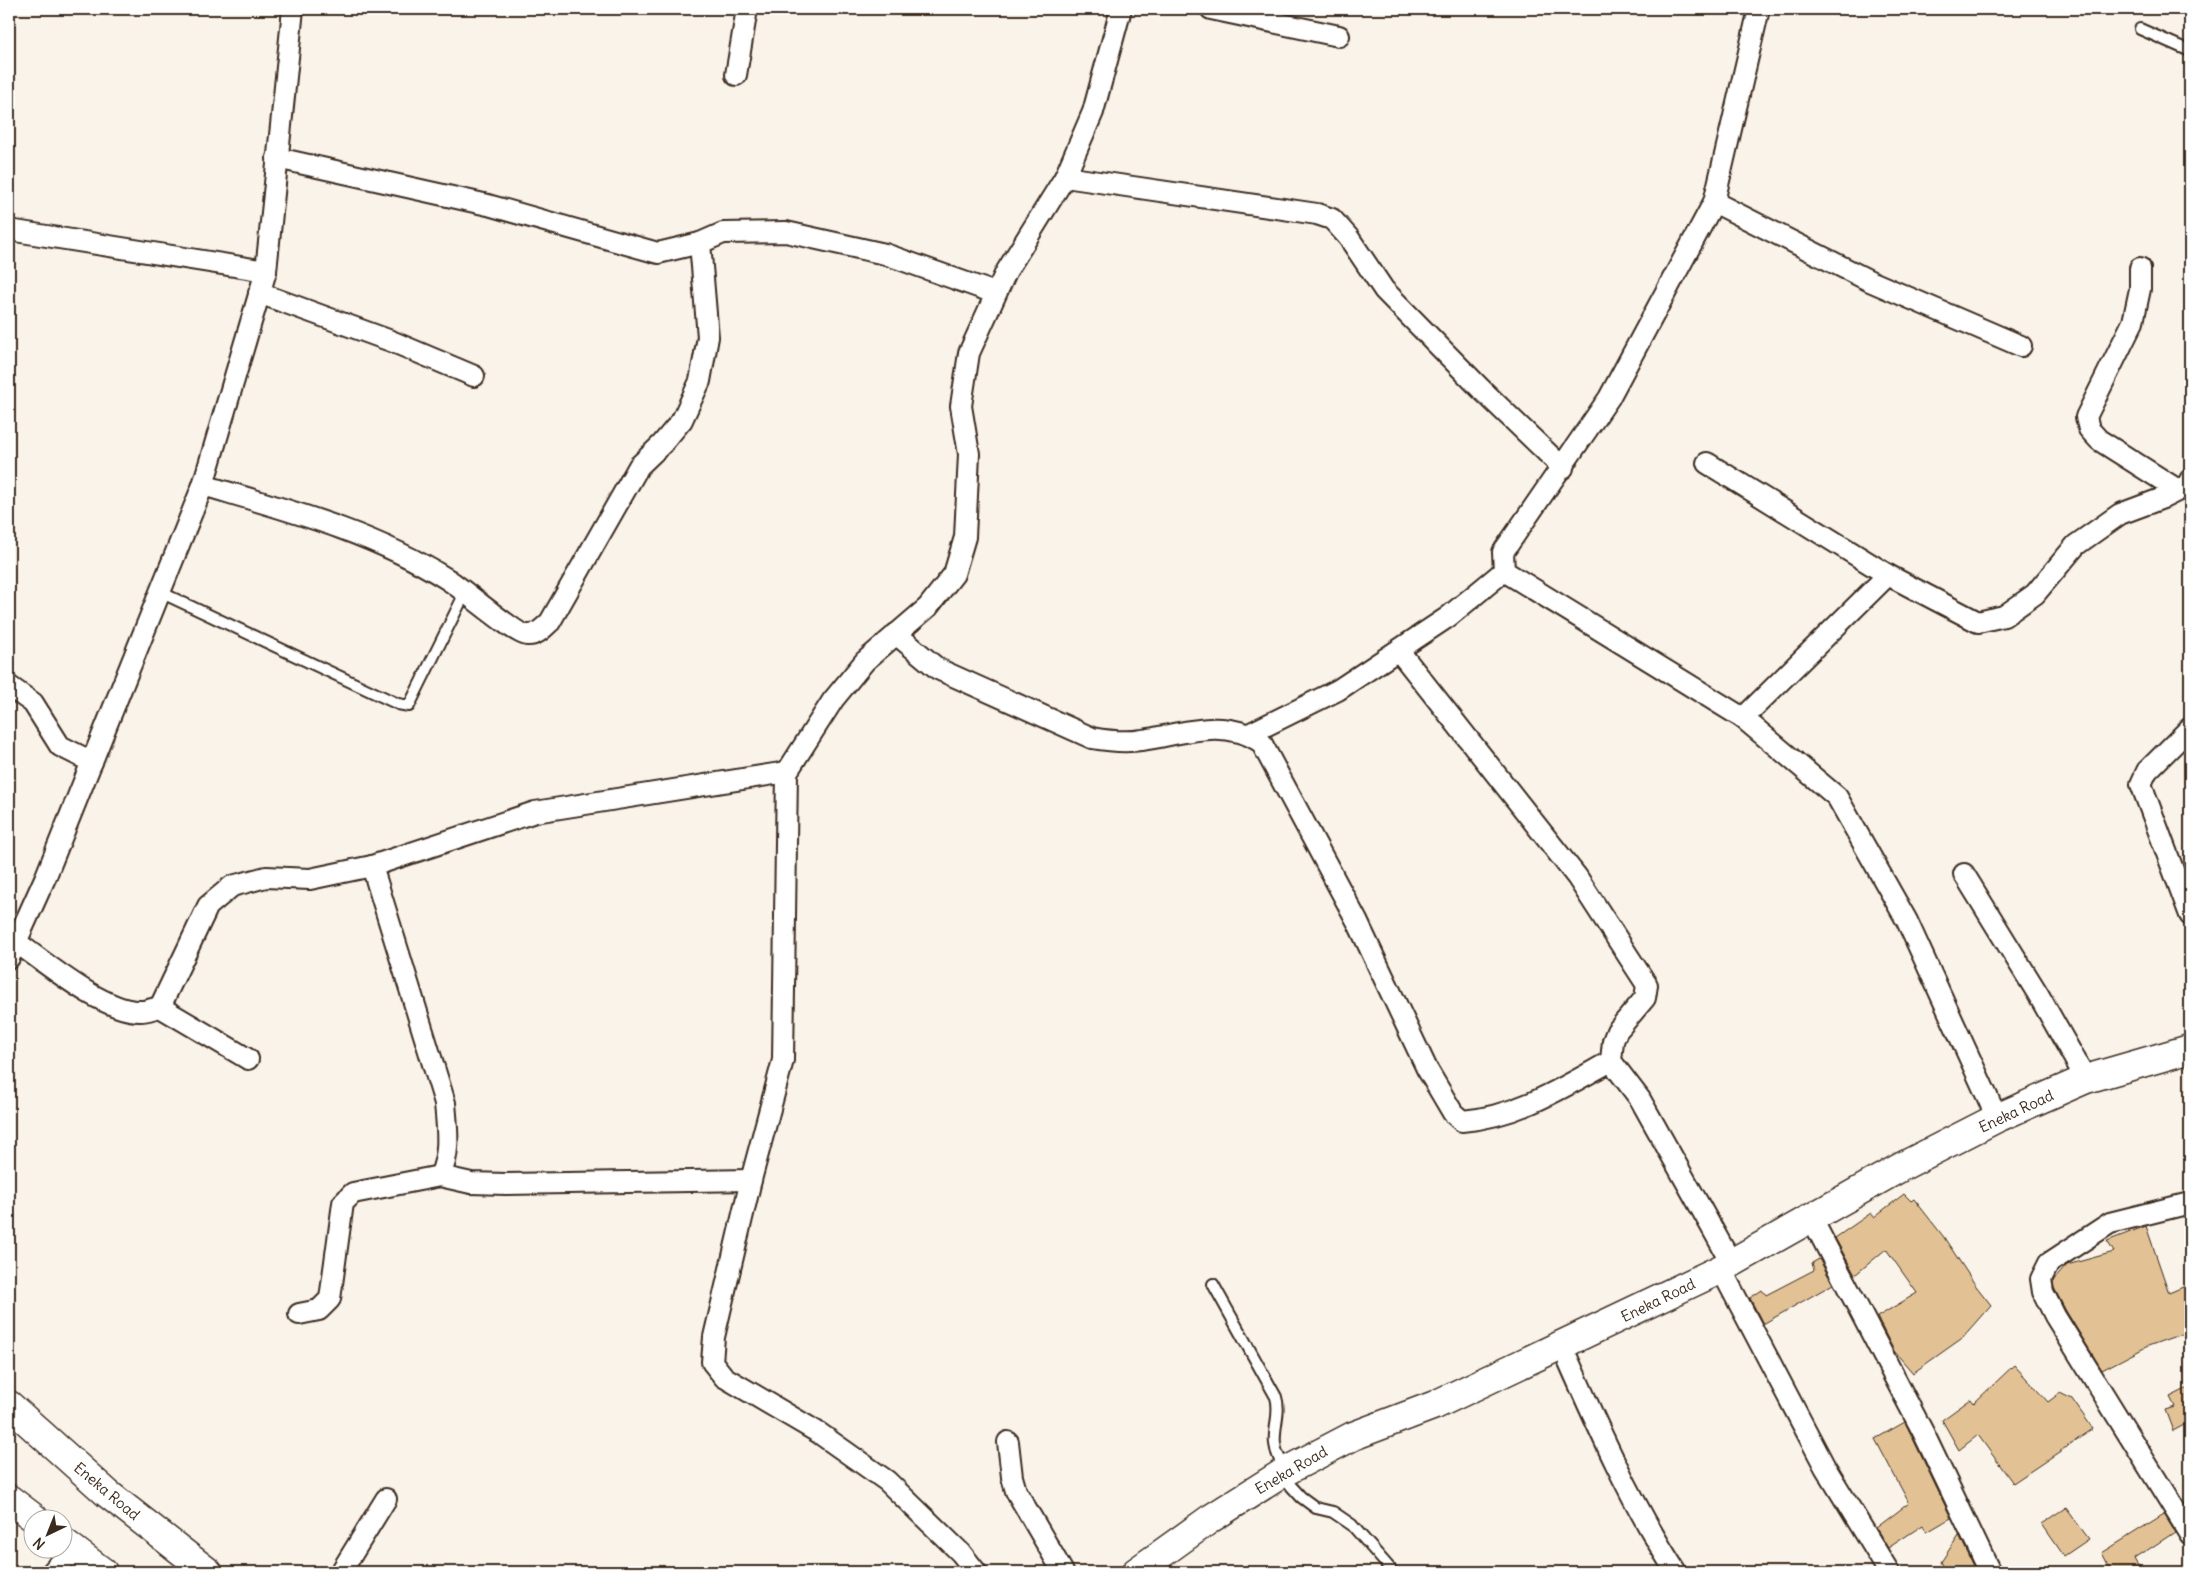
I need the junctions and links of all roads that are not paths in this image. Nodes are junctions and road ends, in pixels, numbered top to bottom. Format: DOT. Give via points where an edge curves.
graph roads {
  1 [pos="293,9"];
  2 [pos="747,9"];
  3 [pos="1121,9"];
  4 [pos="1211,9"];
  5 [pos="1759,9"];
  6 [pos="2140,29"];
  7 [pos="1339,36"];
  8 [pos="2190,51"];
  9 [pos="736,75"];
  10 [pos="277,158"];
  11 [pos="1065,177"];
  12 [pos="1714,202"];
  13 [pos="9,230"];
  14 [pos="700,242"];
  15 [pos="2140,268"];
  16 [pos="266,271"];
  17 [pos="995,293"];
  18 [pos="259,294"];
  19 [pos="2021,346"];
  20 [pos="474,376"];
  21 [pos="1707,463"];
  22 [pos="1563,468"];
  23 [pos="203,485"];
  24 [pos="2184,485"];
  25 [pos="1504,571"];
  26 [pos="1888,575"];
  27 [pos="466,591"];
  28 [pos="160,592"];
  29 [pos="896,634"];
  30 [pos="1399,651"];
  31 [pos="9,686"];
  32 [pos="1743,718"];
  33 [pos="2190,728"];
  34 [pos="1249,734"];
  35 [pos="92,762"];
  36 [pos="787,772"];
  37 [pos="372,866"];
  38 [pos="1964,874"];
  39 [pos="2190,915"];
  40 [pos="13,950"];
  41 [pos="160,1007"];
  42 [pos="2190,1049"];
  43 [pos="248,1059"];
  44 [pos="1611,1061"];
  45 [pos="2086,1079"];
  46 [pos="1997,1118"];
  47 [pos="440,1176"];
  48 [pos="751,1180"];
  49 [pos="2190,1203"];
  50 [pos="1812,1219"];
  51 [pos="1726,1266"];
  52 [pos="1213,1284"];
  53 [pos="299,1314"];
  54 [pos="1562,1346"];
  55 [pos="9,1405"];
  56 [pos="1008,1442"];
  57 [pos="1284,1472"];
  58 [pos="9,1499"];
  59 [pos="386,1499"];
  60 [pos="22,1509"];
  61 [pos="2190,1534"];
  62 [pos="72,1548"];
  63 [pos="60,1558"];
  64 [pos="52,1572"];
  65 [pos="103,1572"];
  66 [pos="208,1572"];
  67 [pos="341,1572"];
  68 [pos="976,1572"];
  69 [pos="1063,1572"];
  70 [pos="1136,1572"];
  71 [pos="1394,1572"];
  72 [pos="1676,1572"];
  73 [pos="1889,1572"];
  74 [pos="1990,1572"];
  1 -- 10 [label="street"];
  2 -- 9 [label="street"];
  3 -- 11 [label="street" via="1093,112"];
  4 -- 7 [label="street"];
  5 -- 12 [label="street"];
  6 -- 8 [label="lane"];
  10 -- 14 [label="street" via="488,205 658,252"];
  10 -- 16 [label="street"];
  11 -- 17 [label="street"];
  11 -- 22 [label="street" via="1317,214 1332,219 1384,290"];
  12 -- 19 [label="street" via="1870,280"];
  12 -- 22 [label="street" via="1609,398"];
  13 -- 16 [label="street"];
  14 -- 17 [label="street" via="723,233 786,232 885,254"];
  14 -- 27 [label="street" via="708,337 700,381 682,420 640,466 550,622 535,635 525,636"];
  15 -- 24 [label="street" via="2140,289 2133,322 2086,417 2086,423 2100,440"];
  16 -- 18 [label="street"];
  17 -- 29 [label="street" via="969,354 961,406 969,454 965,537 954,574 928,607"];
  18 -- 20 [label="street" via="391,341"];
  18 -- 23 [label="street"];
  21 -- 26 [label="street"];
  22 -- 25 [label="street" via="1503,552"];
  23 -- 27 [label="street" via="330,523 414,560"];
  23 -- 28 [label="street"];
  24 -- 26 [label="street" via="2120,514 2076,544 2035,594 2004,616 1978,622"];
  25 -- 30 [label="street" via="1448,617"];
  25 -- 32 [label="street"];
  26 -- 32 [label="street"];
  27 -- 28 [label="lane" via="409,706 398,704"];
  28 -- 35 [label="street"];
  29 -- 34 [label="street" via="938,669 1092,738 1114,742 1141,740 1208,728 1236,729"];
  29 -- 36 [label="street" via="865,661 832,700"];
  30 -- 34 [label="street" via="1338,690"];
  30 -- 44 [label="street" via="1577,877 1647,985 1645,998 1617,1031"];
  31 -- 35 [label="street" via="33,703 60,746"];
  32 -- 46 [label="street" via="1838,797 1907,921"];
  33 -- 39 [label="street" via="2147,772 2141,784"];
  34 -- 44 [label="street" via="1261,742 1358,920 1427,1069 1462,1121 1478,1120 1531,1105"];
  35 -- 40 [label="street"];
  36 -- 37 [label="street" via="535,812"];
  36 -- 48 [label="street" via="783,1060"];
  37 -- 41 [label="street" via="310,880 266,877 232,886 208,906"];
  37 -- 47 [label="street" via="444,1103 449,1144"];
  38 -- 45 [label="street"];
  40 -- 41 [label="street" via="123,1009 141,1011"];
  41 -- 43 [label="street"];
  42 -- 45 [label="main road, Eneka Road"];
  44 -- 51 [label="street" via="1640,1099"];
  45 -- 46 [label="main road, Eneka Road"];
  46 -- 50 [label="main road, Eneka Road" via="1902,1166"];
  47 -- 48 [label="street" via="471,1183 506,1184"];
  47 -- 53 [label="street" via="353,1193 343,1203 330,1299 319,1310"];
  48 -- 68 [label="street" via="714,1337 712,1362 724,1377 819,1434 887,1481 961,1553"];
  49 -- 61 [label="street" via="2110,1223 2049,1264 2041,1279 2042,1292 2055,1316"];
  50 -- 51 [label="main road, Eneka Road"];
  50 -- 74 [label="street" via="1923,1432"];
  51 -- 54 [label="main road, Eneka Road"];
  51 -- 73 [label="street" via="1825,1467"];
  52 -- 57 [label="lane" via="1276,1397 1279,1409 1274,1442"];
  54 -- 57 [label="main road, Eneka Road" via="1435,1405 1353,1436"];
  54 -- 72 [label="street" via="1598,1428 1658,1545"];
  55 -- 66 [label="main road, Eneka Road" via="108,1494"];
  56 -- 69 [label="street" via="1016,1491"];
  57 -- 70 [label="main road, Eneka Road"];
  57 -- 71 [label="lane" via="1301,1497 1352,1525"];
  58 -- 60 [label="main road"];
  59 -- 67 [label="street"];
  62 -- 65 [label="main road"];
  63 -- 64 [label="street"];
}
